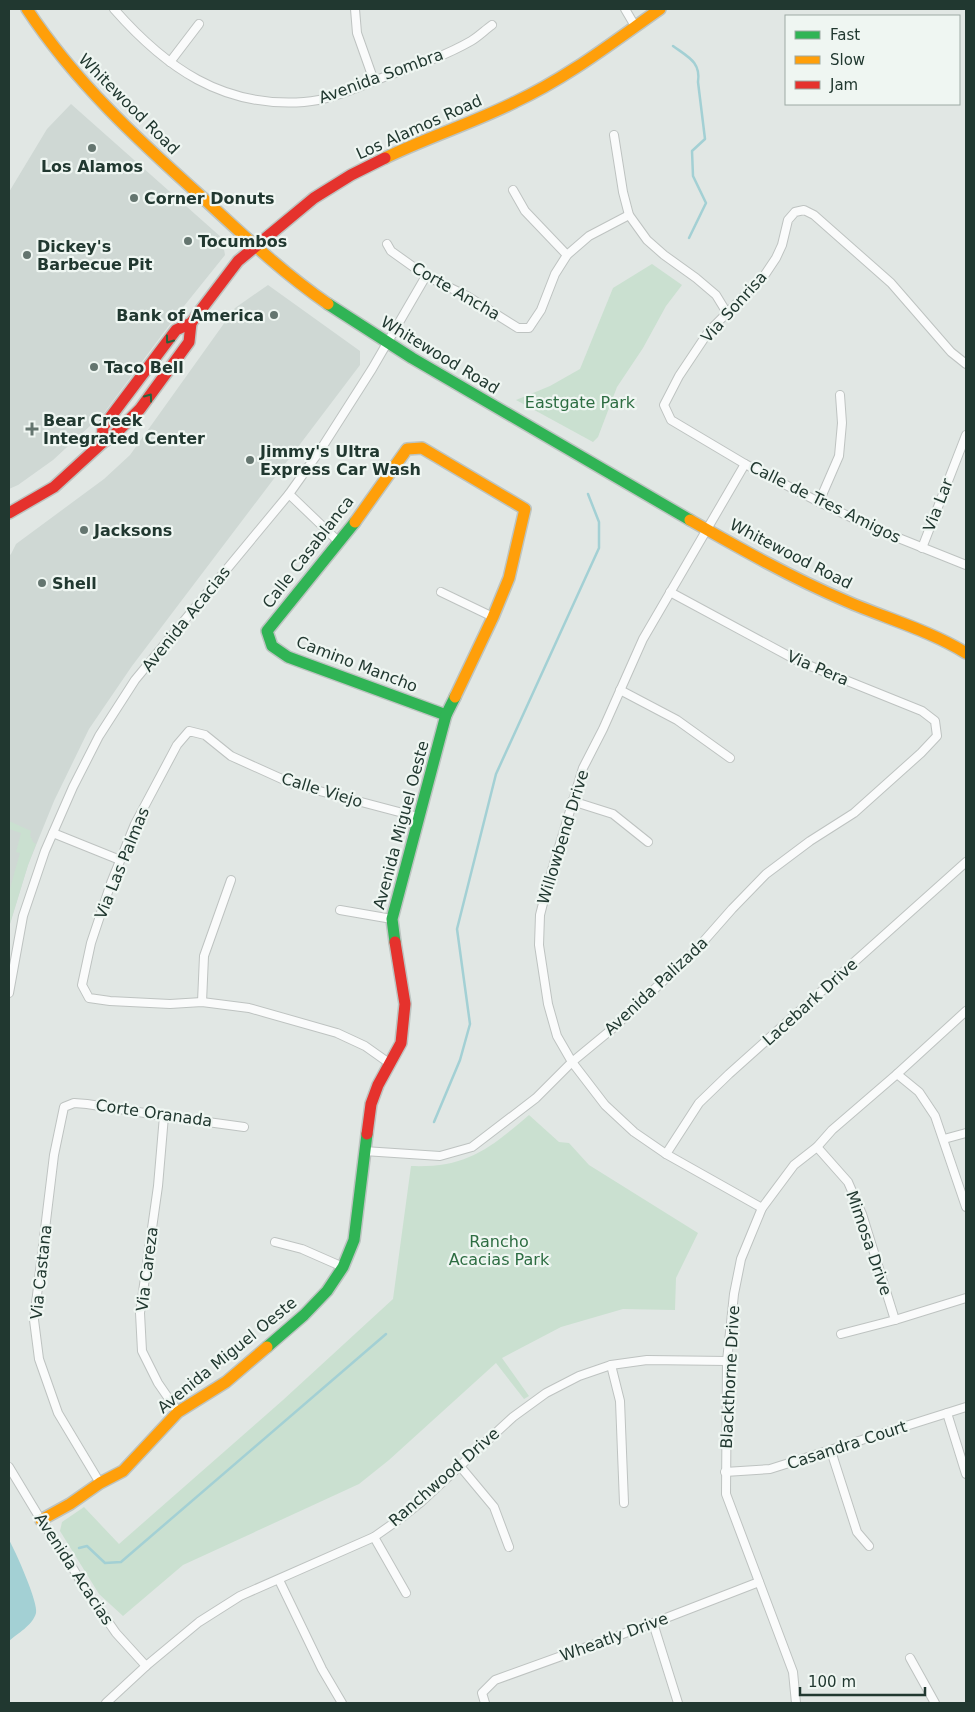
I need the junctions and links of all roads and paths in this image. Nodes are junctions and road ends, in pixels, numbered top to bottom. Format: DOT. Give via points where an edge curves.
graph roads {
  1 [pos="27,9"];
  2 [pos="114,9"];
  3 [pos="355,9"];
  4 [pos="625,9"];
  5 [pos="660,9"];
  6 [pos="200,24"];
  7 [pos="492,25"];
  8 [pos="635,26"];
  9 [pos="170,62"];
  10 [pos="374,81"];
  11 [pos="614,135"];
  12 [pos="513,190"];
  13 [pos="628,215"];
  14 [pos="387,244"];
  15 [pos="256,245"];
  16 [pos="567,255"];
  17 [pos="426,276"];
  18 [pos="727,313"];
  19 [pos="191,323"];
  20 [pos="387,344"];
  21 [pos="966,364"];
  22 [pos="840,395"];
  23 [pos="688,429"];
  24 [pos="966,435"];
  25 [pos="102,443"];
  26 [pos="745,464"];
  27 [pos="289,494"];
  28 [pos="819,502"];
  29 [pos="525,509"];
  30 [pos="9,513"];
  31 [pos="706,529"];
  32 [pos="338,541"];
  33 [pos="922,548"];
  34 [pos="966,565"];
  35 [pos="441,592"];
  36 [pos="670,592"];
  37 [pos="493,617"];
  38 [pos="267,631"];
  39 [pos="966,653"];
  40 [pos="620,690"];
  41 [pos="446,715"];
  42 [pos="205,736"];
  43 [pos="921,753"];
  44 [pos="730,758"];
  45 [pos="572,801"];
  46 [pos="418,818"];
  47 [pos="53,833"];
  48 [pos="648,842"];
  49 [pos="120,860"];
  50 [pos="966,862"];
  51 [pos="231,880"];
  52 [pos="340,910"];
  53 [pos="392,919"];
  54 [pos="9,993"];
  55 [pos="202,1002"];
  56 [pos="966,1011"];
  57 [pos="572,1062"];
  58 [pos="389,1063"];
  59 [pos="897,1074"];
  60 [pos="64,1106"];
  61 [pos="164,1116"];
  62 [pos="244,1127"];
  63 [pos="966,1133"];
  64 [pos="944,1139"];
  65 [pos="817,1146"];
  66 [pos="364,1151"];
  67 [pos="666,1154"];
  68 [pos="966,1207"];
  69 [pos="762,1208"];
  70 [pos="275,1242"];
  71 [pos="343,1267"];
  72 [pos="966,1298"];
  73 [pos="895,1320"];
  74 [pos="841,1334"];
  75 [pos="727,1361"];
  76 [pos="611,1365"];
  77 [pos="966,1407"];
  78 [pos="178,1412"];
  79 [pos="946,1413"];
  80 [pos="831,1450"];
  81 [pos="459,1465"];
  82 [pos="9,1467"];
  83 [pos="725,1472"];
  84 [pos="966,1474"];
  85 [pos="100,1484"];
  86 [pos="624,1503"];
  87 [pos="41,1520"];
  88 [pos="374,1537"];
  89 [pos="869,1546"];
  90 [pos="510,1547"];
  91 [pos="280,1580"];
  92 [pos="759,1582"];
  93 [pos="406,1593"];
  94 [pos="653,1623"];
  95 [pos="910,1658"];
  96 [pos="146,1666"];
  97 [pos="106,1703"];
  98 [pos="342,1703"];
  99 [pos="485,1703"];
  100 [pos="678,1703"];
  101 [pos="796,1703"];
  102 [pos="935,1703"];
  1 -- 15 [label="street, Whitewood Road" via="39,30 91,94"];
  2 -- 9 [label="street, Avenida Sombra" via="138,36"];
  3 -- 10 [label="street" via="357,33"];
  4 -- 8 [label="street"];
  5 -- 8 [label="street, Los Alamos Road"];
  6 -- 9 [label="street"];
  7 -- 10 [label="street, Avenida Sombra" via="472,41"];
  8 -- 15 [label="street, Los Alamos Road" via="569,72 516,102 416,143 351,175 314,198"];
  9 -- 10 [label="street, Avenida Sombra" via="202,84 233,96 268,102 305,102 337,95"];
  11 -- 13 [label="street"];
  12 -- 16 [label="street" via="524,211"];
  13 -- 16 [label="street" via="590,236"];
  13 -- 18 [label="street" via="647,240 716,295"];
  14 -- 17 [label="street, Corte Ancha" via="391,251"];
  15 -- 19 [label="street, Los Alamos Road" via="238,260"];
  15 -- 20 [label="street, Whitewood Road" via="320,298"];
  16 -- 17 [label="street, Corte Ancha" via="529,328 518,328 467,296"];
  17 -- 20 [label="street, Avenida Acacias"];
  18 -- 21 [label="street, Via Sonrisa" via="764,276 782,245 788,220 795,212 804,210 891,283 951,352"];
  18 -- 23 [label="street, Via Sonrisa" via="709,331 664,405 671,420"];
  25 -- 19 [label="street, Los Alamos Road, one-way" via="145,402 189,342"];
  19 -- 25 [label="street, Los Alamos Road, one-way" via="176,330 103,427"];
  20 -- 27 [label="street, Avenida Acacias"];
  20 -- 31 [label="street, Whitewood Road"];
  22 -- 28 [label="street" via="839,456"];
  23 -- 26 [label="street, Calle de Tres Amigos"];
  24 -- 33 [label="street, Via Lar"];
  25 -- 30 [label="street, Los Alamos Road" via="54,487"];
  26 -- 28 [label="street, Calle de Tres Amigos"];
  26 -- 31 [label="street, Willowbend Drive"];
  27 -- 32 [label="street"];
  27 -- 47 [label="street, Avenida Acacias" via="135,680 99,736"];
  28 -- 33 [label="street, Calle de Tres Amigos"];
  29 -- 32 [label="street, Calle Casablanca" via="422,448 407,449"];
  29 -- 37 [label="street, Avenida Miguel Oeste" via="509,578"];
  31 -- 36 [label="street, Willowbend Drive"];
  31 -- 39 [label="street, Whitewood Road" via="786,573 952,644"];
  32 -- 38 [label="street, Calle Casablanca"];
  33 -- 34 [label="street, Calle de Tres Amigos"];
  35 -- 37 [label="street"];
  36 -- 40 [label="street, Willowbend Drive" via="643,639"];
  36 -- 43 [label="street, Via Pera" via="798,661 922,711 935,721 937,736"];
  37 -- 41 [label="street, Avenida Miguel Oeste"];
  38 -- 41 [label="street, Camino Mancho" via="272,646 288,657"];
  40 -- 44 [label="street" via="678,720"];
  40 -- 45 [label="street, Willowbend Drive"];
  41 -- 46 [label="street, Avenida Miguel Oeste"];
  42 -- 46 [label="street, Calle Viejo" via="231,756 293,784"];
  42 -- 49 [label="street, Via Las Palmas" via="189,731 177,745 135,824"];
  43 -- 57 [label="street, Avenida Palizada" via="854,812 766,874 695,951"];
  45 -- 48 [label="street" via="613,814"];
  45 -- 57 [label="street, Willowbend Drive" via="540,915 540,945 556,1036"];
  46 -- 53 [label="street, Avenida Miguel Oeste"];
  47 -- 49 [label="street"];
  47 -- 54 [label="street, Avenida Acacias" via="23,916"];
  49 -- 55 [label="street, Via Las Palmas" via="91,943 82,985 89,998 170,1004"];
  50 -- 67 [label="street, Lacebark Drive" via="705,1097"];
  51 -- 55 [label="street" via="204,956"];
  52 -- 53 [label="street"];
  53 -- 58 [label="street, Avenida Miguel Oeste" via="405,1004 401,1042"];
  55 -- 58 [label="street" via="249,1008 337,1033 365,1046"];
  56 -- 59 [label="street, Blackthorne Drive"];
  57 -- 66 [label="street, Avenida Palizada" via="536,1098 472,1147 440,1156"];
  57 -- 67 [label="street, Willowbend Drive" via="605,1105 634,1132"];
  58 -- 66 [label="street, Avenida Miguel Oeste" via="371,1104"];
  59 -- 64 [label="street" via="919,1092 935,1116"];
  59 -- 65 [label="street, Blackthorne Drive"];
  60 -- 61 [label="street, Corte Oranada" via="87,1104"];
  60 -- 85 [label="street, Via Castana" via="54,1155 34,1320 39,1359 58,1413"];
  61 -- 62 [label="street, Corte Oranada"];
  61 -- 78 [label="street, Via Careza" via="158,1186 140,1313 142,1351"];
  63 -- 64 [label="street"];
  64 -- 68 [label="street"];
  65 -- 69 [label="street, Blackthorne Drive" via="794,1164"];
  65 -- 73 [label="street, Mimosa Drive" via="848,1182 862,1214"];
  66 -- 71 [label="street, Avenida Miguel Oeste" via="354,1240"];
  67 -- 69 [label="street, Willowbend Drive"];
  69 -- 75 [label="street, Blackthorne Drive" via="741,1259"];
  70 -- 71 [label="street" via="302,1249"];
  71 -- 78 [label="street, Avenida Miguel Oeste" via="327,1291 304,1315 226,1382"];
  72 -- 73 [label="street"];
  73 -- 74 [label="street"];
  75 -- 76 [label="street, Ranchwood Drive" via="647,1360"];
  75 -- 83 [label="street, Blackthorne Drive"];
  76 -- 81 [label="street, Ranchwood Drive" via="579,1376 546,1393 512,1417"];
  76 -- 86 [label="street" via="620,1401"];
  77 -- 79 [label="street, Casandra Court"];
  78 -- 85 [label="street, Avenida Miguel Oeste" via="123,1471"];
  79 -- 80 [label="street, Casandra Court"];
  79 -- 84 [label="street"];
  80 -- 83 [label="street, Casandra Court" via="770,1470"];
  80 -- 89 [label="street" via="857,1532"];
  81 -- 88 [label="street, Ranchwood Drive" via="421,1502"];
  81 -- 90 [label="street" via="494,1507"];
  82 -- 87 [label="street, Avenida Acacias"];
  83 -- 92 [label="street, Blackthorne Drive" via="726,1494"];
  85 -- 87 [label="street, Avenida Miguel Oeste"];
  87 -- 96 [label="street, Avenida Acacias" via="116,1633"];
  88 -- 91 [label="street, Ranchwood Drive"];
  88 -- 93 [label="street"];
  91 -- 96 [label="street, Ranchwood Drive" via="240,1596 199,1622"];
  91 -- 98 [label="street" via="322,1669"];
  92 -- 94 [label="street, Wheatly Drive"];
  92 -- 101 [label="street, Blackthorne Drive" via="793,1672"];
  94 -- 99 [label="street, Wheatly Drive" via="495,1680 482,1693"];
  94 -- 100 [label="street"];
  95 -- 102 [label="street"];
  96 -- 97 [label="street, Ranchwood Drive"];
}
